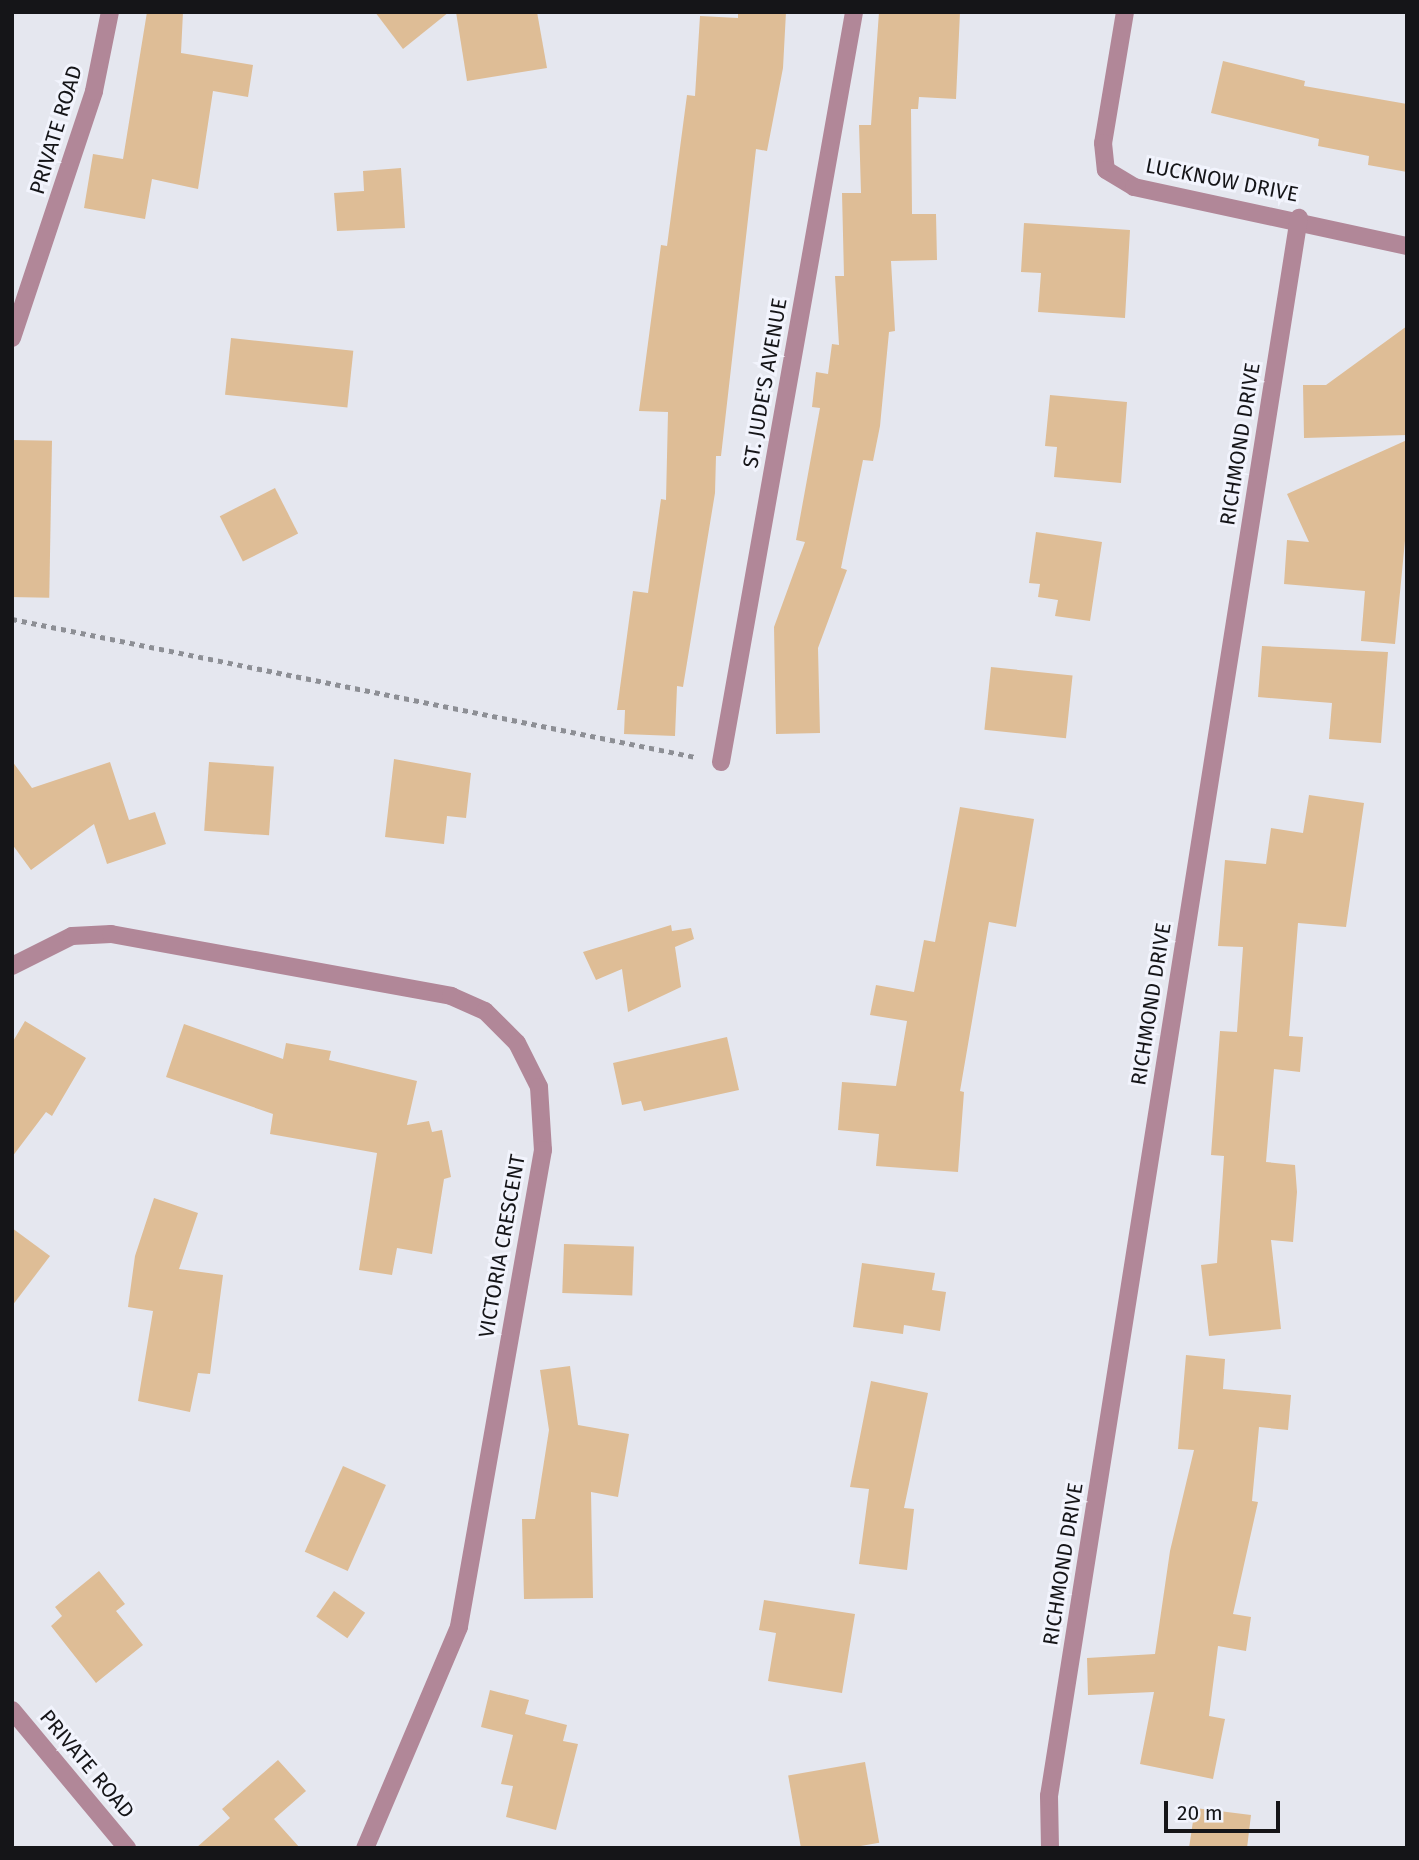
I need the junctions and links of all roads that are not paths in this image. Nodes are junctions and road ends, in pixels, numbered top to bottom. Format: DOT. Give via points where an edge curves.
graph roads {
  1 [pos="110,12"];
  2 [pos="853,12"];
  3 [pos="1125,12"];
  4 [pos="1298,218"];
  5 [pos="1407,246"];
  6 [pos="12,338"];
  7 [pos="721,762"];
  8 [pos="12,966"];
  9 [pos="12,1710"];
  10 [pos="127,1848"];
  11 [pos="365,1848"];
  12 [pos="1050,1848"];
  1 -- 6 [label="street, PRIVATE ROAD" via="94,92"];
  2 -- 7 [label="street, ST. JUDE'S AVENUE"];
  3 -- 4 [label="street, LUCKNOW DRIVE" via="1103,144 1106,170 1134,187"];
  4 -- 5 [label="street, LUCKNOW DRIVE"];
  4 -- 12 [label="street, RICHMOND DRIVE" via="1049,1796"];
  8 -- 11 [label="street, VICTORIA CRESCENT" via="72,936 111,934 451,996 485,1011 517,1043 539,1087 543,1150 459,1627"];
  9 -- 10 [label="street, PRIVATE ROAD"];
}
